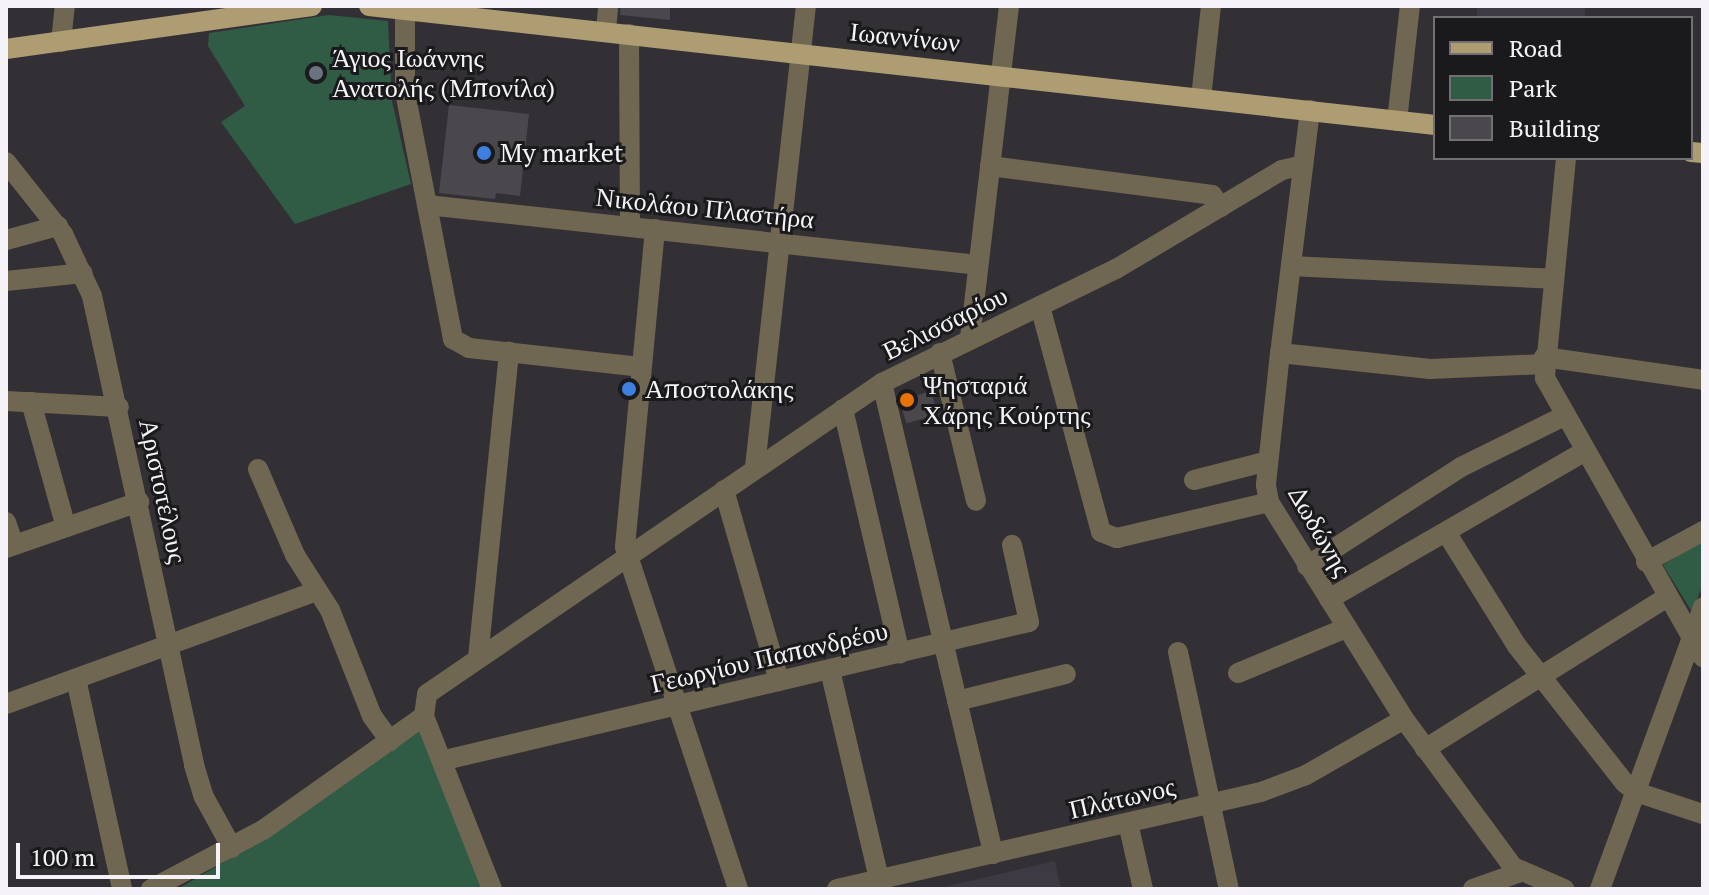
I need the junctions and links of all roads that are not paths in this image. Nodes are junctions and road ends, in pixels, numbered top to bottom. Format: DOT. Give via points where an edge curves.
graph roads {
  1 [pos="65,6"];
  2 [pos="312,6"];
  3 [pos="369,6"];
  4 [pos="608,6"];
  5 [pos="806,6"];
  6 [pos="1009,6"];
  7 [pos="1211,6"];
  8 [pos="1410,6"];
  9 [pos="405,8"];
  10 [pos="204,14"];
  11 [pos="606,31"];
  12 [pos="629,34"];
  13 [pos="61,42"];
  14 [pos="6,49"];
  15 [pos="801,52"];
  16 [pos="1002,73"];
  17 [pos="1201,98"];
  18 [pos="1310,110"];
  19 [pos="1397,121"];
  20 [pos="1433,125"];
  21 [pos="1566,160"];
  22 [pos="6,162"];
  23 [pos="1303,165"];
  24 [pos="990,166"];
  25 [pos="427,205"];
  26 [pos="1221,207"];
  27 [pos="58,226"];
  28 [pos="630,227"];
  29 [pos="655,229"];
  30 [pos="6,240"];
  31 [pos="780,242"];
  32 [pos="978,265"];
  33 [pos="1291,266"];
  34 [pos="83,273"];
  35 [pos="1554,279"];
  36 [pos="6,281"];
  37 [pos="1040,306"];
  38 [pos="970,338"];
  39 [pos="509,352"];
  40 [pos="940,353"];
  41 [pos="1280,353"];
  42 [pos="1544,360"];
  43 [pos="640,367"];
  44 [pos="1703,380"];
  45 [pos="882,383"];
  46 [pos="6,401"];
  47 [pos="31,402"];
  48 [pos="119,407"];
  49 [pos="843,409"];
  50 [pos="1564,416"];
  51 [pos="1584,452"];
  52 [pos="1268,461"];
  53 [pos="755,467"];
  54 [pos="258,469"];
  55 [pos="1194,480"];
  56 [pos="724,490"];
  57 [pos="976,501"];
  58 [pos="139,502"];
  59 [pos="1269,502"];
  60 [pos="6,522"];
  61 [pos="66,527"];
  62 [pos="1703,531"];
  63 [pos="1446,532"];
  64 [pos="1012,545"];
  65 [pos="10,546"];
  66 [pos="627,556"];
  67 [pos="1646,562"];
  68 [pos="1307,566"];
  69 [pos="317,591"];
  70 [pos="1667,597"];
  71 [pos="1329,599"];
  72 [pos="1703,607"];
  73 [pos="1346,628"];
  74 [pos="1692,638"];
  75 [pos="944,643"];
  76 [pos="168,646"];
  77 [pos="1178,652"];
  78 [pos="900,653"];
  79 [pos="1703,657"];
  80 [pos="478,658"];
  81 [pos="830,670"];
  82 [pos="1238,673"];
  83 [pos="1066,674"];
  84 [pos="1541,676"];
  85 [pos="76,679"];
  86 [pos="779,681"];
  87 [pos="957,701"];
  88 [pos="6,704"];
  89 [pos="676,706"];
  90 [pos="424,716"];
  91 [pos="1404,719"];
  92 [pos="390,741"];
  93 [pos="1425,749"];
  94 [pos="445,760"];
  95 [pos="1636,792"];
  96 [pos="1210,805"];
  97 [pos="1703,814"];
  98 [pos="1128,823"];
  99 [pos="232,848"];
  100 [pos="993,854"];
  101 [pos="1518,873"];
  102 [pos="879,879"];
  103 [pos="907,881"];
  104 [pos="122,889"];
  105 [pos="151,889"];
  106 [pos="492,889"];
  107 [pos="738,889"];
  108 [pos="837,889"];
  109 [pos="1143,889"];
  110 [pos="1229,889"];
  111 [pos="1473,889"];
  112 [pos="1561,889"];
  113 [pos="1600,889"];
  1 -- 13 [label="street"];
  2 -- 10 [label="main road"];
  3 -- 9 [label="main road, Ιωαννίνων"];
  4 -- 11 [label="street"];
  5 -- 15 [label="street"];
  6 -- 16 [label="street"];
  7 -- 17 [label="street"];
  8 -- 19 [label="street"];
  9 -- 11 [label="main road, Ιωαννίνων"];
  9 -- 25 [label="street" via="405,92"];
  10 -- 13 [label="main road"];
  11 -- 12 [label="main road, Ιωαννίνων"];
  12 -- 15 [label="main road, Ιωαννίνων"];
  12 -- 28 [label="street"];
  13 -- 14 [label="main road"];
  15 -- 16 [label="main road, Ιωαννίνων"];
  15 -- 31 [label="street"];
  16 -- 17 [label="main road, Ιωαννίνων"];
  16 -- 24 [label="street"];
  17 -- 18 [label="main road, Ιωαννίνων"];
  18 -- 19 [label="main road, Ιωαννίνων"];
  18 -- 23 [label="street, Δωδώνης"];
  19 -- 20 [label="main road, Ιωαννίνων"];
  21 -- 35 [label="street"];
  22 -- 27 [label="street, Αριστοτέλους"];
  23 -- 26 [label="street, Βελισσαρίου" via="1282,170"];
  23 -- 33 [label="street, Δωδώνης"];
  24 -- 26 [label="street" via="1212,195"];
  24 -- 32 [label="street"];
  25 -- 28 [label="street, Νικολάου Πλαστήρα"];
  25 -- 39 [label="street" via="453,339 464,347"];
  26 -- 37 [label="street, Βελισσαρίου"];
  27 -- 30 [label="street"];
  27 -- 34 [label="street, Αριστοτέλους"];
  28 -- 29 [label="street, Νικολάου Πλαστήρα"];
  29 -- 31 [label="street, Νικολάου Πλαστήρα"];
  29 -- 43 [label="street"];
  31 -- 32 [label="street, Νικολάου Πλαστήρα"];
  31 -- 53 [label="street"];
  32 -- 38 [label="street"];
  33 -- 35 [label="street"];
  33 -- 41 [label="street, Δωδώνης"];
  34 -- 36 [label="street"];
  34 -- 48 [label="street, Αριστοτέλους"];
  35 -- 42 [label="street"];
  37 -- 38 [label="street, Βελισσαρίου"];
  37 -- 59 [label="street" via="1101,532 1117,538"];
  38 -- 40 [label="street, Βελισσαρίου"];
  39 -- 43 [label="street"];
  39 -- 80 [label="street"];
  40 -- 45 [label="street, Βελισσαρίου"];
  40 -- 57 [label="street"];
  41 -- 42 [label="street" via="1430,369"];
  41 -- 52 [label="street, Δωδώνης"];
  42 -- 44 [label="street"];
  42 -- 50 [label="street" via="1547,383"];
  43 -- 66 [label="street" via="624,523"];
  45 -- 49 [label="street, Βελισσαρίου"];
  45 -- 75 [label="street"];
  46 -- 47 [label="street"];
  47 -- 48 [label="street"];
  47 -- 61 [label="street"];
  48 -- 58 [label="street, Αριστοτέλους"];
  49 -- 53 [label="street, Βελισσαρίου"];
  49 -- 78 [label="street"];
  50 -- 51 [label="street"];
  50 -- 68 [label="street" via="1461,467"];
  51 -- 63 [label="street"];
  51 -- 67 [label="street"];
  52 -- 55 [label="street"];
  52 -- 59 [label="street, Δωδώνης"];
  53 -- 56 [label="street, Βελισσαρίου"];
  54 -- 69 [label="street" via="295,555"];
  56 -- 66 [label="street, Βελισσαρίου"];
  56 -- 86 [label="street"];
  58 -- 61 [label="street"];
  58 -- 76 [label="street, Αριστοτέλους"];
  59 -- 68 [label="street, Δωδώνης"];
  60 -- 65 [label="street"];
  61 -- 65 [label="street"];
  62 -- 67 [label="street"];
  63 -- 71 [label="street"];
  63 -- 84 [label="street"];
  64 -- 75 [label="street, Γεωργίου Παπανδρέου" via="1029,622"];
  66 -- 80 [label="street, Βελισσαρίου"];
  66 -- 89 [label="street"];
  67 -- 70 [label="street"];
  68 -- 71 [label="street, Δωδώνης"];
  69 -- 76 [label="street"];
  69 -- 92 [label="street" via="372,716"];
  70 -- 74 [label="street"];
  70 -- 84 [label="street"];
  71 -- 73 [label="street, Δωδώνης"];
  72 -- 74 [label="street"];
  73 -- 82 [label="street"];
  73 -- 91 [label="street, Δωδώνης"];
  74 -- 79 [label="street"];
  74 -- 95 [label="street"];
  75 -- 78 [label="street, Γεωργίου Παπανδρέου"];
  75 -- 87 [label="street"];
  76 -- 85 [label="street"];
  76 -- 99 [label="street, Αριστοτέλους" via="199,783"];
  77 -- 96 [label="street"];
  78 -- 81 [label="street, Γεωργίου Παπανδρέου"];
  80 -- 90 [label="street, Βελισσαρίου" via="427,694"];
  81 -- 86 [label="street, Γεωργίου Παπανδρέου"];
  81 -- 102 [label="street"];
  83 -- 87 [label="street"];
  84 -- 93 [label="street"];
  84 -- 95 [label="street"];
  85 -- 88 [label="street"];
  85 -- 104 [label="street"];
  86 -- 89 [label="street, Γεωργίου Παπανδρέου"];
  87 -- 100 [label="street"];
  89 -- 94 [label="street, Γεωργίου Παπανδρέου"];
  89 -- 107 [label="street"];
  90 -- 92 [label="street"];
  90 -- 94 [label="street"];
  91 -- 93 [label="street, Δωδώνης"];
  91 -- 96 [label="street, Πλάτωνος" via="1306,775"];
  92 -- 99 [label="street"];
  93 -- 101 [label="street, Δωδώνης"];
  94 -- 106 [label="street"];
  95 -- 97 [label="street"];
  95 -- 113 [label="street"];
  96 -- 98 [label="street, Πλάτωνος"];
  96 -- 110 [label="street"];
  98 -- 100 [label="street, Πλάτωνος"];
  98 -- 109 [label="street"];
  99 -- 105 [label="street"];
  100 -- 103 [label="street, Πλάτωνος"];
  101 -- 111 [label="street"];
  101 -- 112 [label="street"];
  102 -- 103 [label="street, Πλάτωνος"];
  102 -- 108 [label="street, Πλάτωνος"];
}
